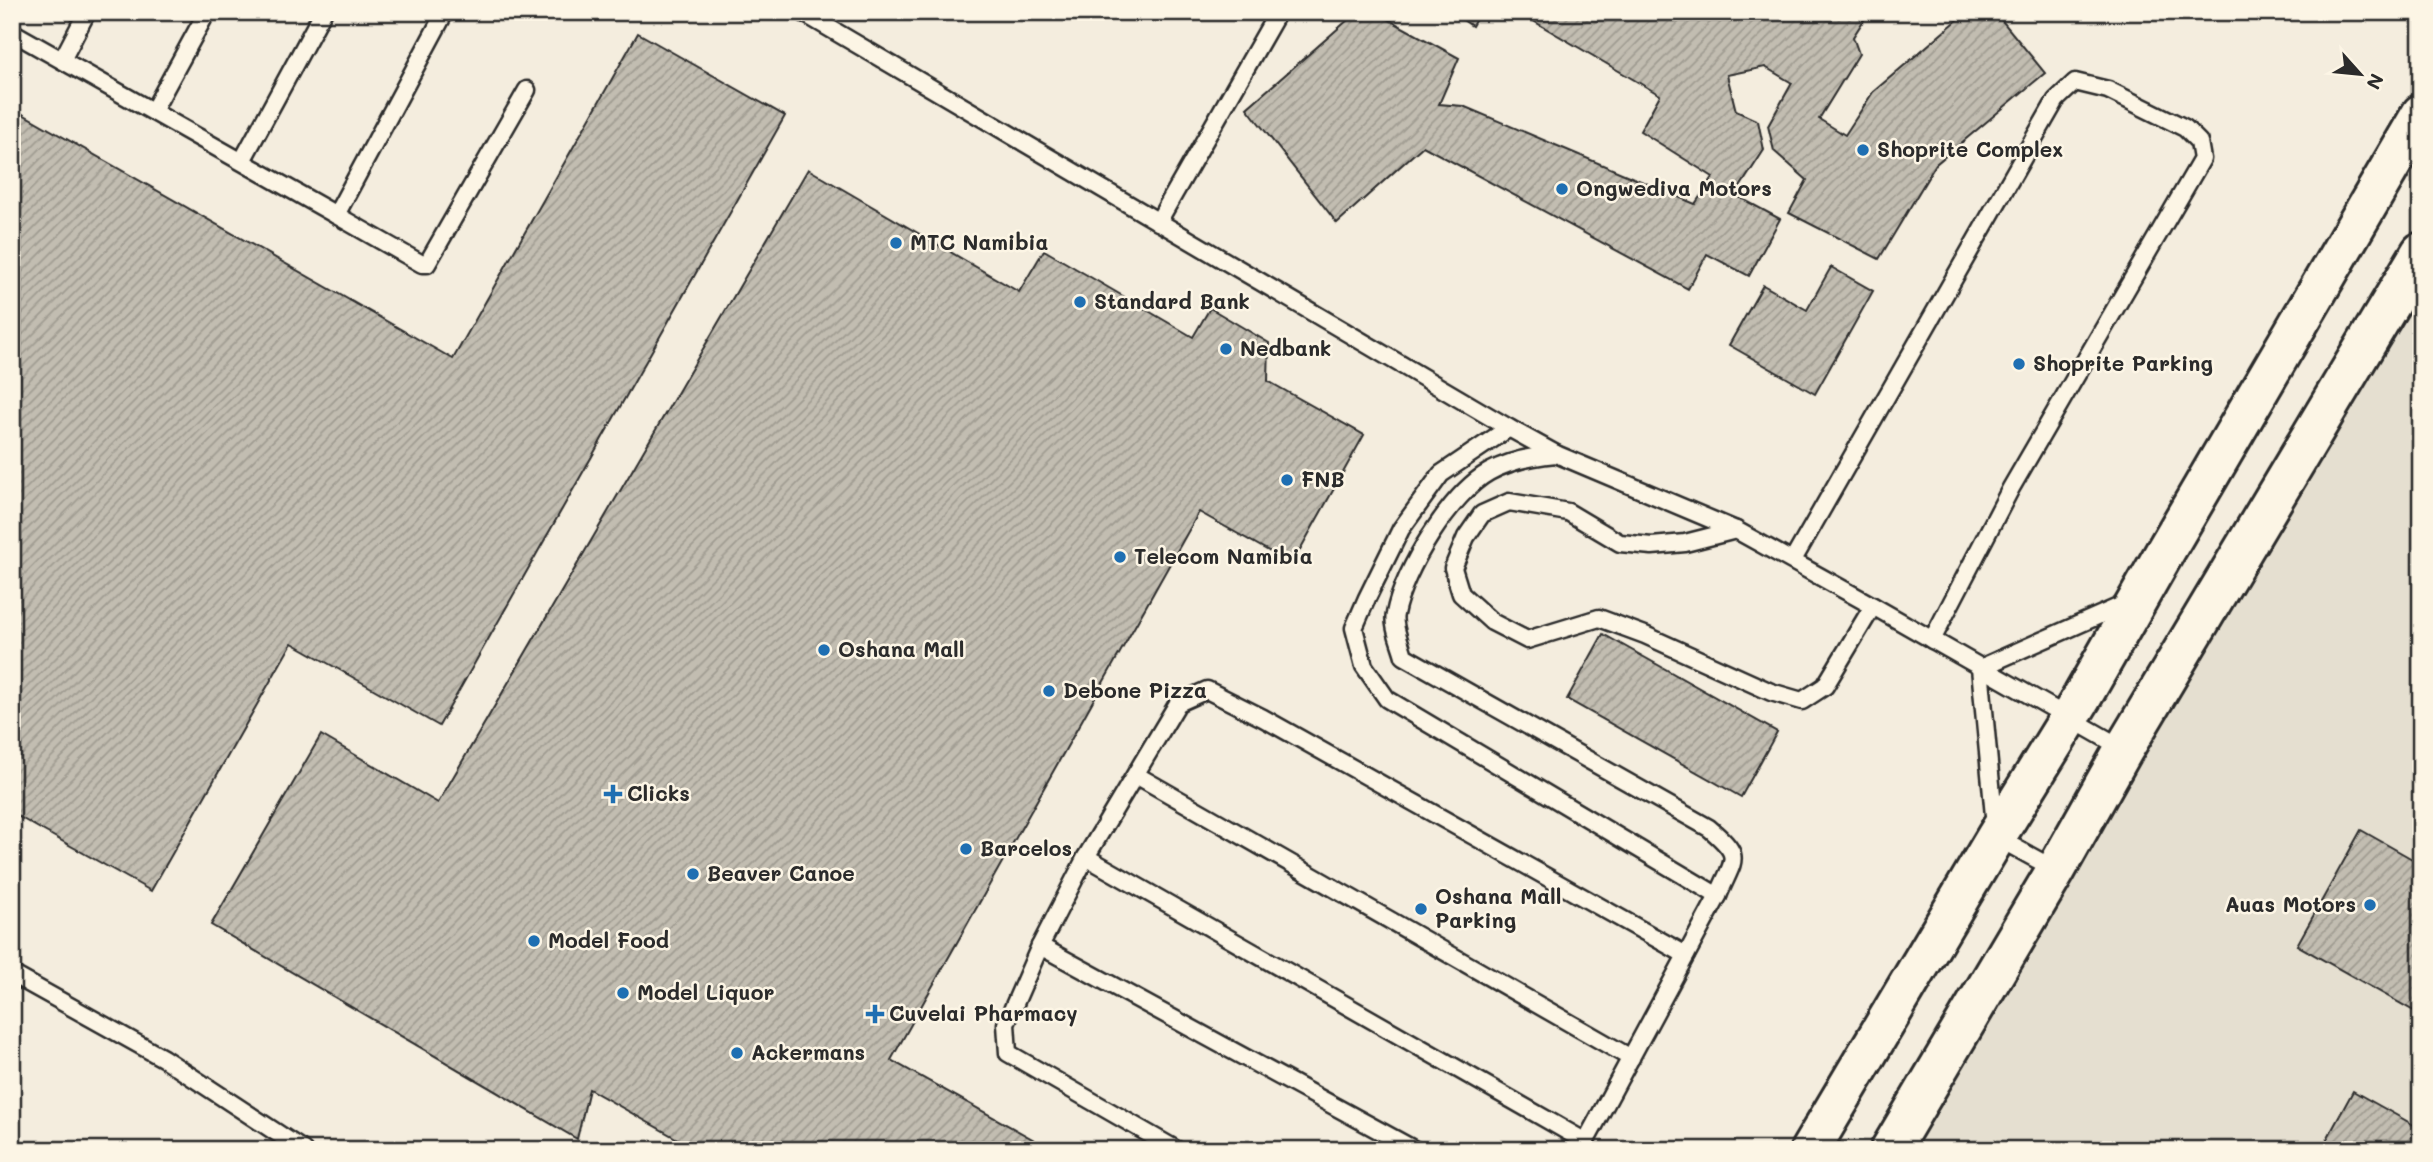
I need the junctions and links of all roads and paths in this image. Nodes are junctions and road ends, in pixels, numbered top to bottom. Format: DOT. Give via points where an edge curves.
graph roads {
  1 [pos="87,12"];
  2 [pos="207,12"];
  3 [pos="323,12"];
  4 [pos="445,12"];
  5 [pos="802,12"];
  6 [pos="1278,12"];
  7 [pos="12,32"];
  8 [pos="62,60"];
  9 [pos="527,90"];
  10 [pos="153,111"];
  11 [pos="2421,114"];
  12 [pos="242,161"];
  13 [pos="336,215"];
  14 [pos="1158,222"];
  15 [pos="2421,252"];
  16 [pos="1509,428"];
  17 [pos="1556,454"];
  18 [pos="1736,530"];
  19 [pos="1793,560"];
  20 [pos="2138,598"];
  21 [pos="1874,606"];
  22 [pos="1932,640"];
  23 [pos="1980,668"];
  24 [pos="2069,718"];
  25 [pos="2124,749"];
  26 [pos="1136,775"];
  27 [pos="1996,837"];
  28 [pos="1086,857"];
  29 [pos="2056,870"];
  30 [pos="1718,896"];
  31 [pos="1040,946"];
  32 [pos="1686,955"];
  33 [pos="12,974"];
  34 [pos="1631,1058"];
  35 [pos="1583,1146"];
  36 [pos="303,1150"];
  37 [pos="1177,1150"];
  38 [pos="1415,1150"];
  39 [pos="1810,1150"];
  40 [pos="1890,1150"];
  1 -- 8 [label="lane"];
  2 -- 10 [label="lane"];
  3 -- 12 [label="lane"];
  4 -- 13 [label="lane"];
  5 -- 14 [label="lane"];
  6 -- 14 [label="lane"];
  7 -- 8 [label="lane"];
  8 -- 10 [label="lane"];
  9 -- 13 [label="lane" via="427,264"];
  10 -- 12 [label="lane"];
  11 -- 20 [label="main road"];
  12 -- 13 [label="lane"];
  14 -- 16 [label="lane"];
  15 -- 25 [label="main road"];
  16 -- 17 [label="lane"];
  16 -- 30 [label="lane" via="1441,474 1401,529 1354,628 1364,666 1387,699"];
  17 -- 18 [label="lane"];
  17 -- 30 [label="lane" via="1533,456 1490,471 1468,486 1436,527 1413,564 1394,616 1404,656 1709,828 1730,846 1734,858"];
  18 -- 19 [label="lane"];
  18 -- 21 [label="lane" via="1685,543 1620,543 1568,512 1509,502 1482,514 1453,568 1461,594 1492,622 1527,640 1599,618 1802,701 1825,686"];
  19 -- 21 [label="lane"];
  19 -- 22 [label="lane" via="2056,100 2076,82 2108,90 2185,128 2199,142 2202,159 2011,488"];
  20 -- 23 [label="lane"];
  20 -- 24 [label="main road"];
  21 -- 22 [label="lane"];
  22 -- 23 [label="lane"];
  23 -- 24 [label="lane"];
  23 -- 27 [label="lane"];
  24 -- 25 [label="lane"];
  24 -- 27 [label="main road"];
  25 -- 29 [label="main road"];
  26 -- 28 [label="lane"];
  26 -- 32 [label="lane" via="1178,703 1207,690"];
  26 -- 34 [label="lane"];
  27 -- 29 [label="lane"];
  27 -- 39 [label="main road"];
  28 -- 31 [label="lane"];
  28 -- 35 [label="lane"];
  29 -- 40 [label="main road"];
  30 -- 32 [label="lane"];
  31 -- 37 [label="lane" via="1006,1024 1008,1053"];
  31 -- 38 [label="lane"];
  32 -- 34 [label="lane"];
  33 -- 36 [label="lane" via="163,1058"];
  34 -- 35 [label="lane"];
}
